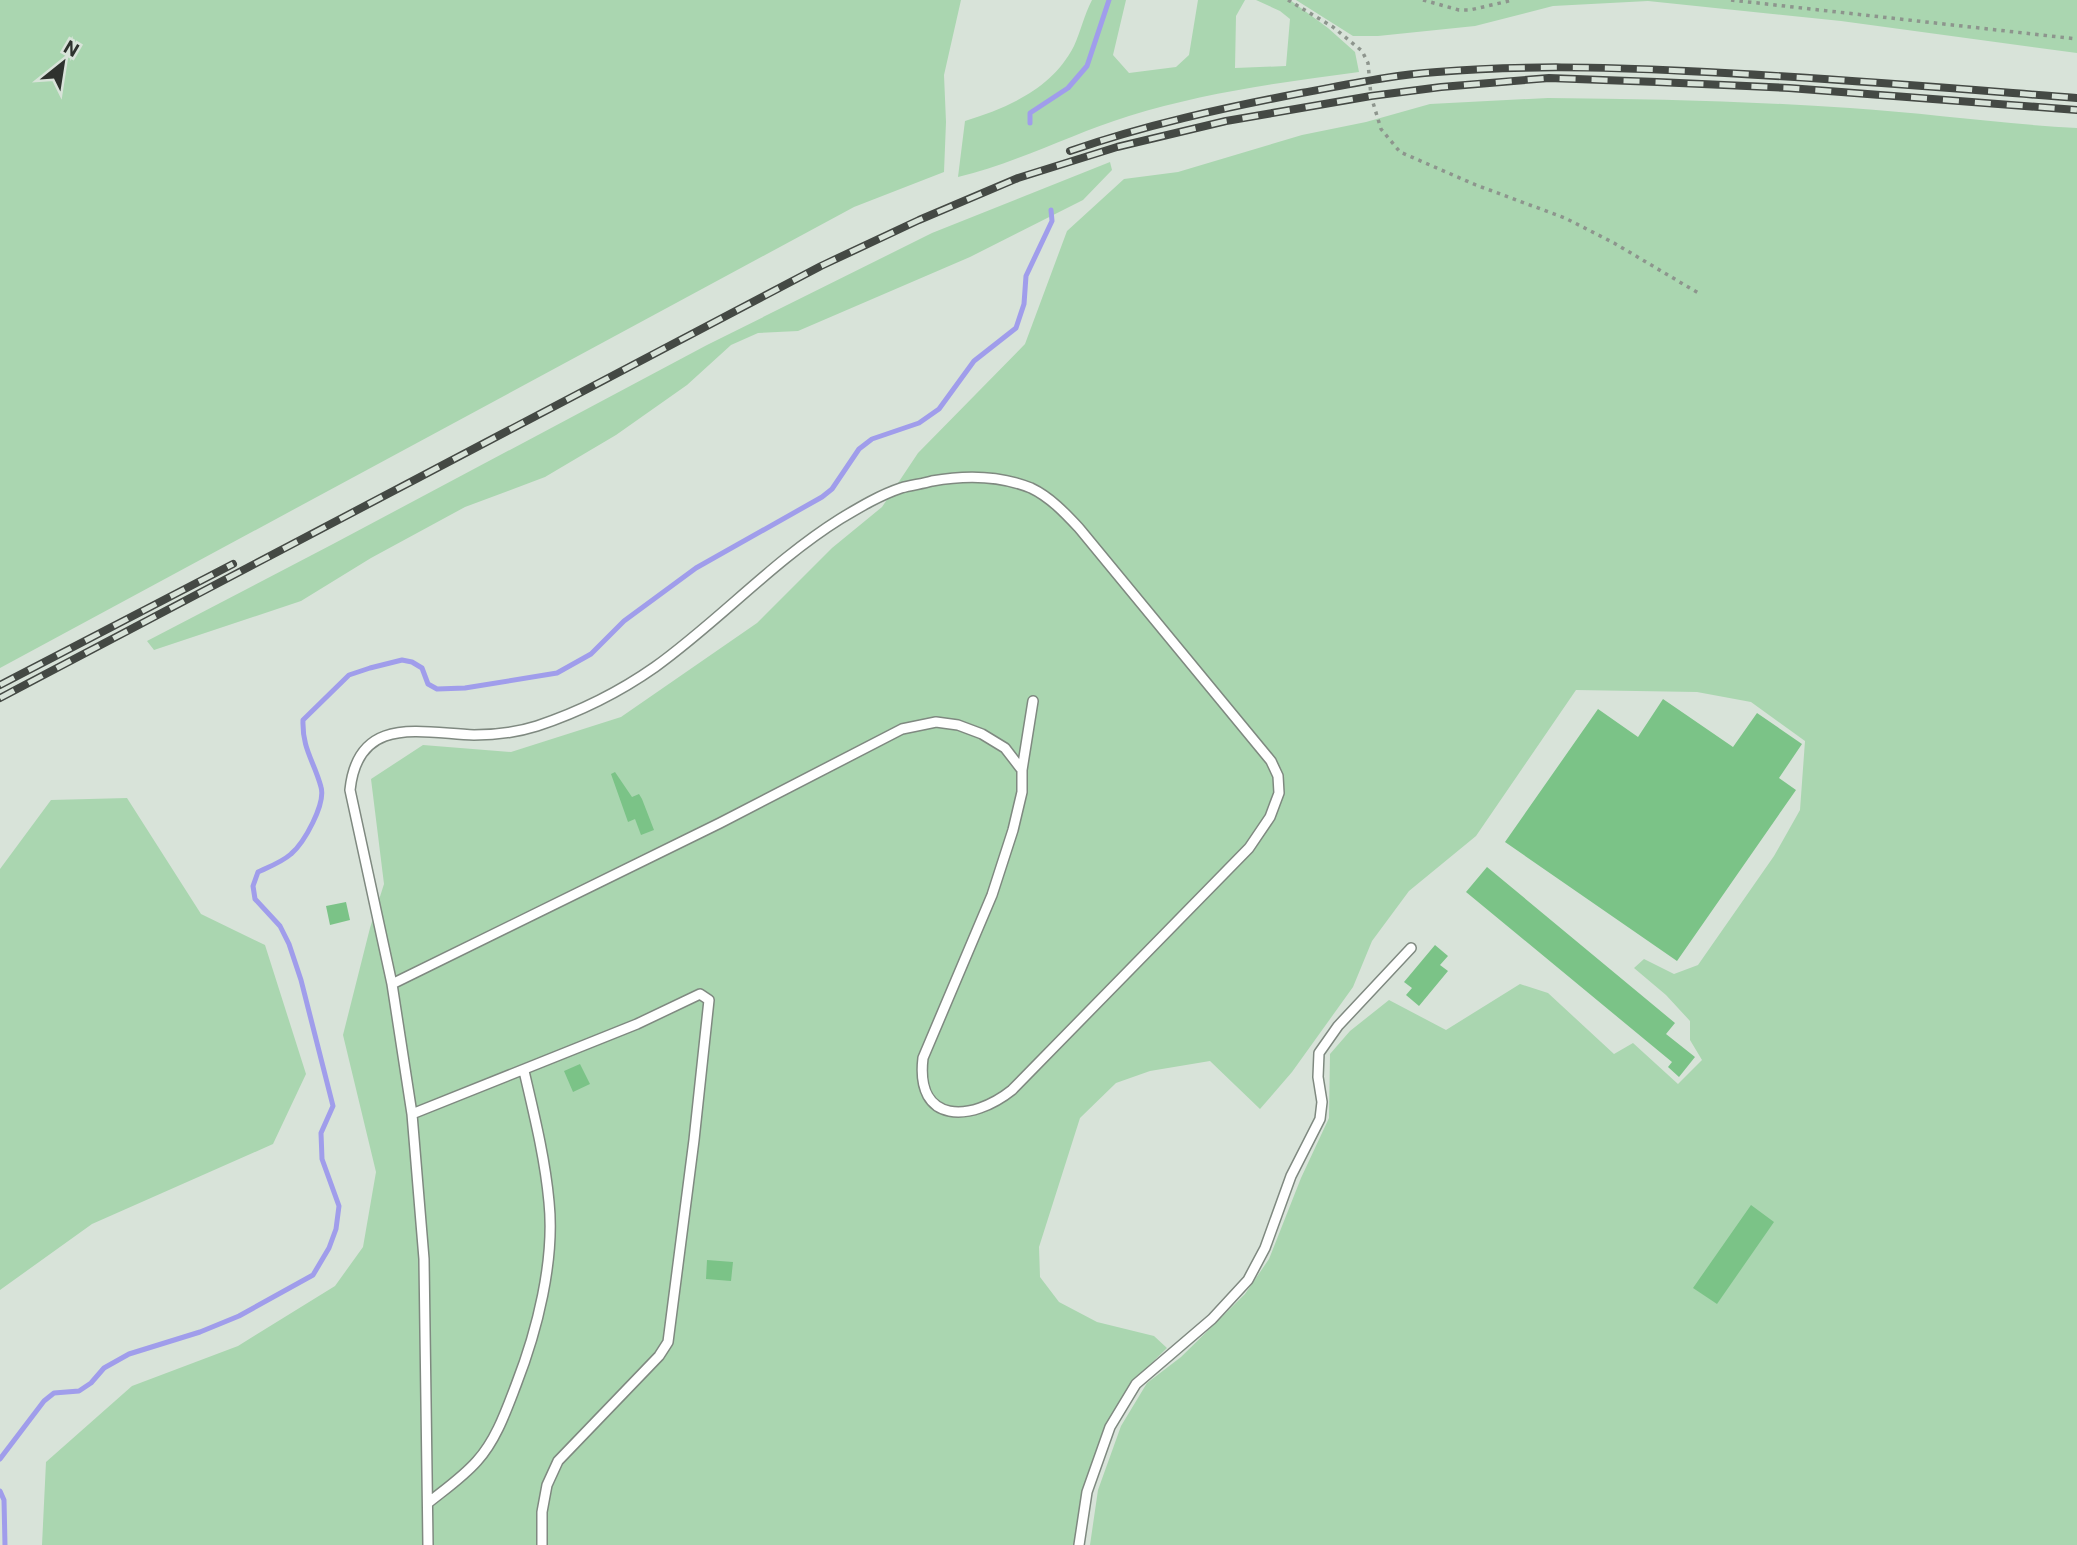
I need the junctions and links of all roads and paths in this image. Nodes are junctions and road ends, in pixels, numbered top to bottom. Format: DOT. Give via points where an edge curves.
graph roads {
  1 [pos="1288,0"];
  2 [pos="1423,0"];
  3 [pos="1513,0"];
  4 [pos="1731,0"];
  5 [pos="2077,39"];
  6 [pos="1700,294"];
  7 [pos="1033,701"];
  8 [pos="1022,770"];
  9 [pos="1411,948"];
  10 [pos="392,984"];
  11 [pos="524,1071"];
  12 [pos="412,1114"];
  13 [pos="428,1503"];
  14 [pos="428,1545"];
  15 [pos="542,1545"];
  16 [pos="1079,1545"];
  1 -- 6 [label="path" via="1362,51 1381,129 1400,152 1565,218"];
  2 -- 3 [label="path" via="1470,10"];
  4 -- 5 [label="path"];
  7 -- 8 [label="lane"];
  8 -- 10 [label="lane" via="1005,748 958,725 936,722 902,729"];
  8 -- 10 [label="lane" via="1013,830 992,895 925,1049 922,1067 927,1098 937,1108 953,1114 987,1107 1012,1090 1232,867 1270,817 1279,793 1271,761 1079,528 1031,489 999,479 961,475 901,488 865,503 814,536 655,667 612,695 564,717 521,731 476,735 411,731 373,742 352,770 350,790"];
  9 -- 16 [label="lane" via="1338,1026 1319,1053 1320,1119 1248,1280 1212,1319 1136,1384 1110,1427 1087,1492"];
  10 -- 12 [label="lane"];
  11 -- 12 [label="lane"];
  11 -- 13 [label="lane" via="549,1204 549,1245 536,1322 494,1436 477,1461"];
  11 -- 15 [label="lane" via="700,994 709,1000 668,1342 558,1461 547,1485"];
  12 -- 13 [label="lane" via="424,1259"];
  13 -- 14 [label="lane"];
}
